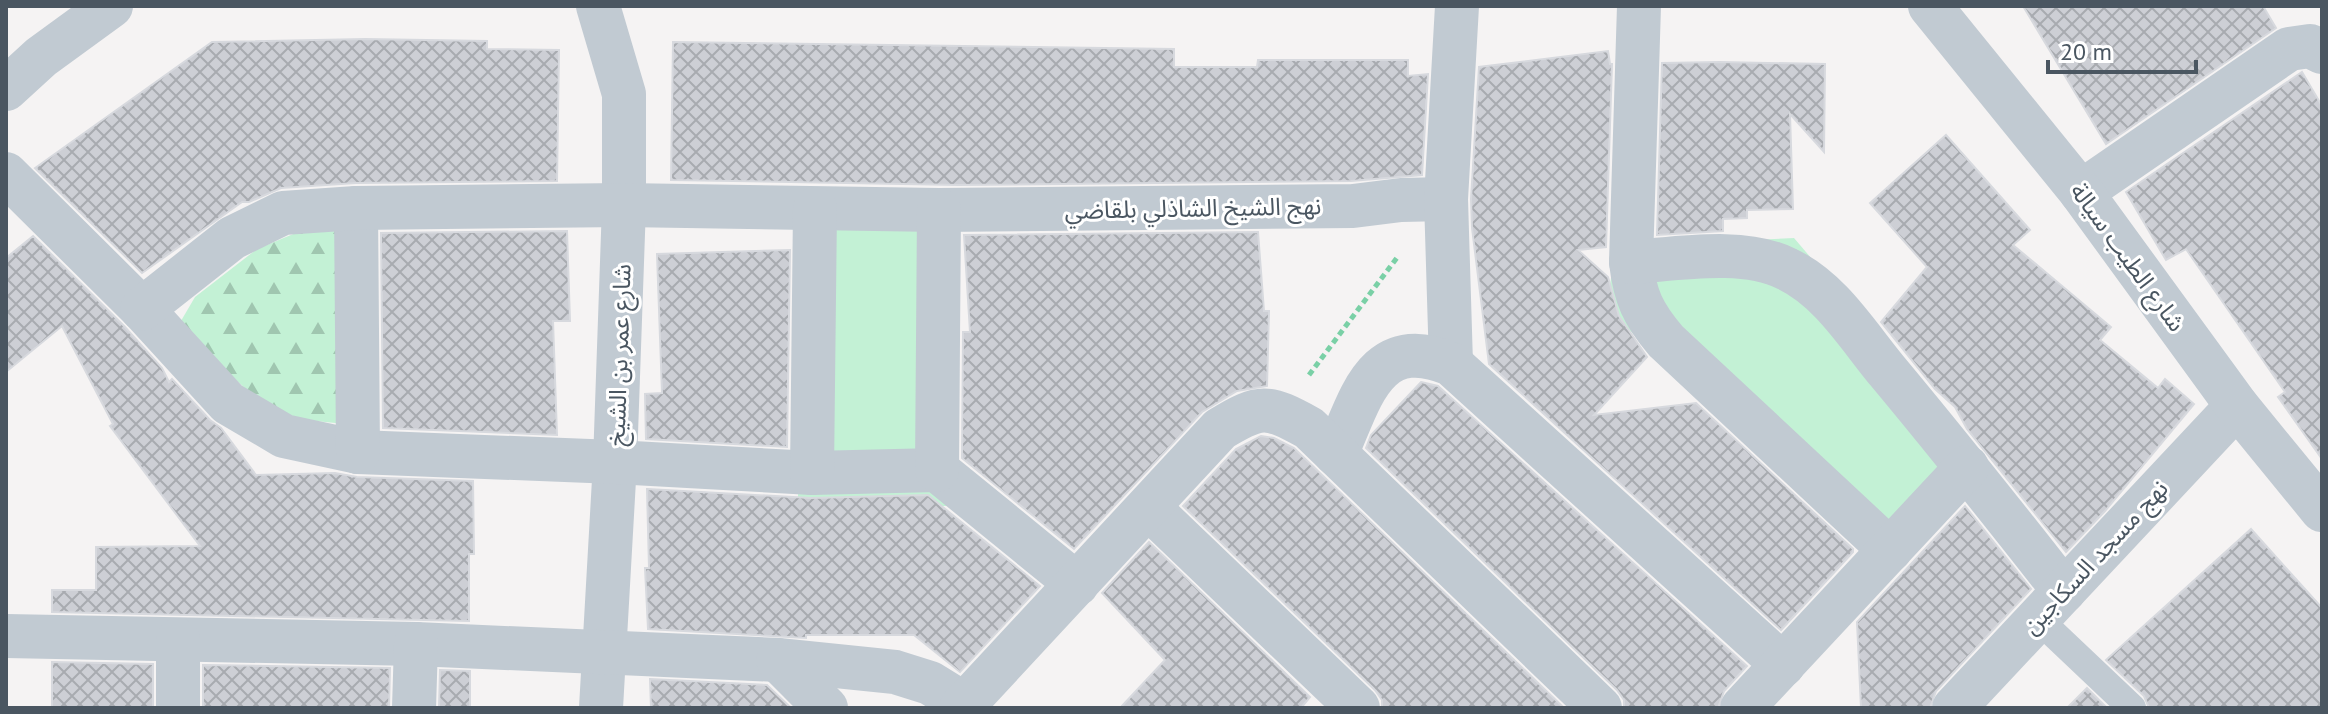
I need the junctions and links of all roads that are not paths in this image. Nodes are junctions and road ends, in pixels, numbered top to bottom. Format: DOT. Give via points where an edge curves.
graph roads {
  1 [pos="111,6"];
  2 [pos="598,6"];
  3 [pos="1457,6"];
  4 [pos="1639,6"];
  5 [pos="1930,6"];
  6 [pos="2322,52"];
  7 [pos="6,89"];
  8 [pos="6,174"];
  9 [pos="2081,192"];
  10 [pos="1435,200"];
  11 [pos="624,205"];
  12 [pos="356,208"];
  13 [pos="815,209"];
  14 [pos="939,210"];
  15 [pos="1631,262"];
  16 [pos="142,309"];
  17 [pos="1451,364"];
  18 [pos="2237,406"];
  19 [pos="358,452"];
  20 [pos="1336,454"];
  21 [pos="615,462"];
  22 [pos="1967,467"];
  23 [pos="937,470"];
  24 [pos="812,473"];
  25 [pos="1149,508"];
  26 [pos="2322,510"];
  27 [pos="1890,550"];
  28 [pos="1077,584"];
  29 [pos="2051,605"];
  30 [pos="6,636"];
  31 [pos="178,640"];
  32 [pos="416,644"];
  33 [pos="603,651"];
  34 [pos="778,660"];
  35 [pos="1783,665"];
  36 [pos="962,706"];
  37 [pos="178,708"];
  38 [pos="414,708"];
  39 [pos="601,708"];
  40 [pos="826,708"];
  41 [pos="1358,708"];
  42 [pos="1600,708"];
  43 [pos="1742,708"];
  44 [pos="1954,708"];
  45 [pos="2132,708"];
  1 -- 7 [label="street"];
  2 -- 11 [label="street, شارع عمر بن الشيخ" via="624,94"];
  3 -- 10 [label="street"];
  4 -- 15 [label="street"];
  5 -- 9 [label="street, شارع الطيب سيالة"];
  6 -- 9 [label="street" via="2310,46 2289,49"];
  8 -- 16 [label="street"];
  9 -- 18 [label="street, شارع الطيب سيالة"];
  10 -- 14 [label="street, نهج الشيخ الشاذلي بلقاضي" via="1353,206"];
  10 -- 17 [label="street"];
  11 -- 12 [label="street, نهج الشيخ الشاذلي بلقاضي"];
  11 -- 13 [label="street, نهج الشيخ الشاذلي بلقاضي"];
  11 -- 21 [label="street, شارع عمر بن الشيخ"];
  12 -- 16 [label="street, نهج الشيخ الشاذلي بلقاضي" via="283,213 232,238"];
  12 -- 19 [label="street"];
  13 -- 14 [label="street, نهج الشيخ الشاذلي بلقاضي"];
  13 -- 24 [label="street"];
  14 -- 23 [label="street"];
  15 -- 22 [label="street" via="1745,258 1785,267 1818,288"];
  15 -- 27 [label="street" via="1634,290 1666,341"];
  16 -- 19 [label="street" via="228,403 284,436"];
  17 -- 20 [label="street" via="1406,355 1387,363 1372,375"];
  17 -- 35 [label="street"];
  18 -- 26 [label="street, شارع الطيب سيالة"];
  18 -- 29 [label="street, نهج مسجد السكاجين"];
  19 -- 21 [label="street"];
  20 -- 25 [label="street" via="1309,428 1281,413 1248,412 1220,429"];
  20 -- 42 [label="street"];
  21 -- 24 [label="street"];
  21 -- 33 [label="street, شارع عمر بن الشيخ"];
  22 -- 27 [label="street"];
  22 -- 29 [label="street"];
  23 -- 24 [label="street"];
  23 -- 28 [label="street"];
  25 -- 28 [label="street"];
  25 -- 41 [label="street"];
  27 -- 35 [label="street"];
  28 -- 36 [label="street"];
  29 -- 44 [label="street, نهج مسجد السكاجين"];
  29 -- 45 [label="lane"];
  30 -- 31 [label="street"];
  31 -- 32 [label="street"];
  31 -- 37 [label="street"];
  32 -- 33 [label="street"];
  32 -- 38 [label="street"];
  33 -- 34 [label="street"];
  33 -- 39 [label="street, شارع عمر بن الشيخ"];
  34 -- 36 [label="street" via="895,672 930,683"];
  34 -- 40 [label="street"];
  35 -- 43 [label="street"];
}
